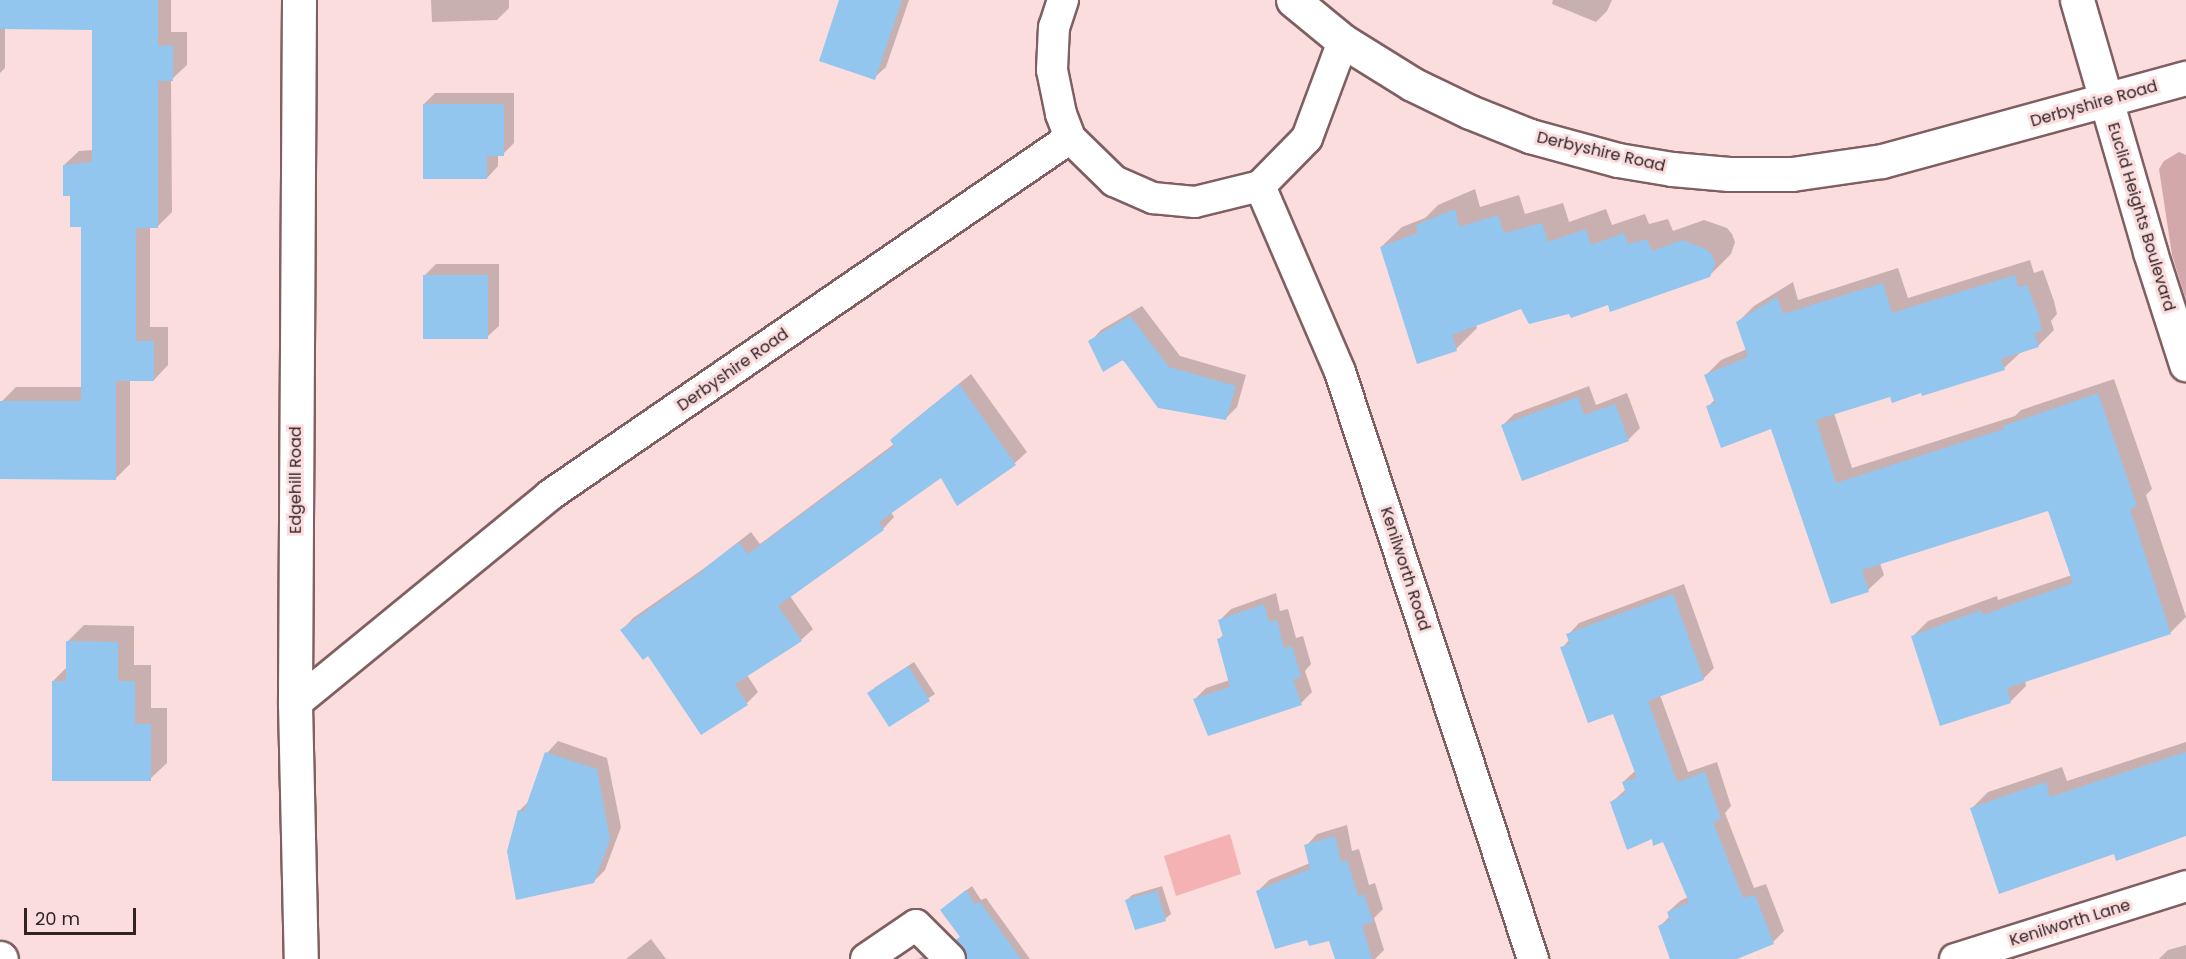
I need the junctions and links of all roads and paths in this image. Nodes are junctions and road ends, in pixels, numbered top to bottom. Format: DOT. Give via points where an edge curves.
graph roads {
  1 [pos="299,0"];
  2 [pos="1063,0"];
  3 [pos="1293,0"];
  4 [pos="2078,0"];
  5 [pos="1343,41"];
  6 [pos="2186,78"];
  7 [pos="2106,102"];
  8 [pos="1070,138"];
  9 [pos="1260,186"];
  10 [pos="2186,364"];
  11 [pos="295,705"];
  12 [pos="2186,886"];
  13 [pos="301,959"];
  14 [pos="866,959"];
  15 [pos="950,959"];
  16 [pos="1533,959"];
  17 [pos="1954,959"];
  1 -- 11 [label="main road, Edgehill Road"];
  2 -- 8 [label="street" via="1054,27 1052,70"];
  3 -- 5 [label="main road, Derbyshire Road"];
  4 -- 7 [label="main road, Euclid Heights Boulevard"];
  5 -- 7 [label="main road, Derbyshire Road" via="1412,84 1530,136 1618,160 1718,173 1792,174 1882,161"];
  5 -- 9 [label="street" via="1307,138"];
  6 -- 7 [label="main road, Derbyshire Road"];
  7 -- 10 [label="main road, Euclid Heights Boulevard"];
  8 -- 9 [label="street" via="1113,181 1153,198 1195,202"];
  8 -- 11 [label="street, Derbyshire Road" via="550,495"];
  9 -- 16 [label="street, Kenilworth Road" via="1340,372"];
  11 -- 13 [label="main road, Edgehill Road"];
  12 -- 17 [label="street, Kenilworth Lane"];
  14 -- 15 [label="street" via="916,925"];
}
